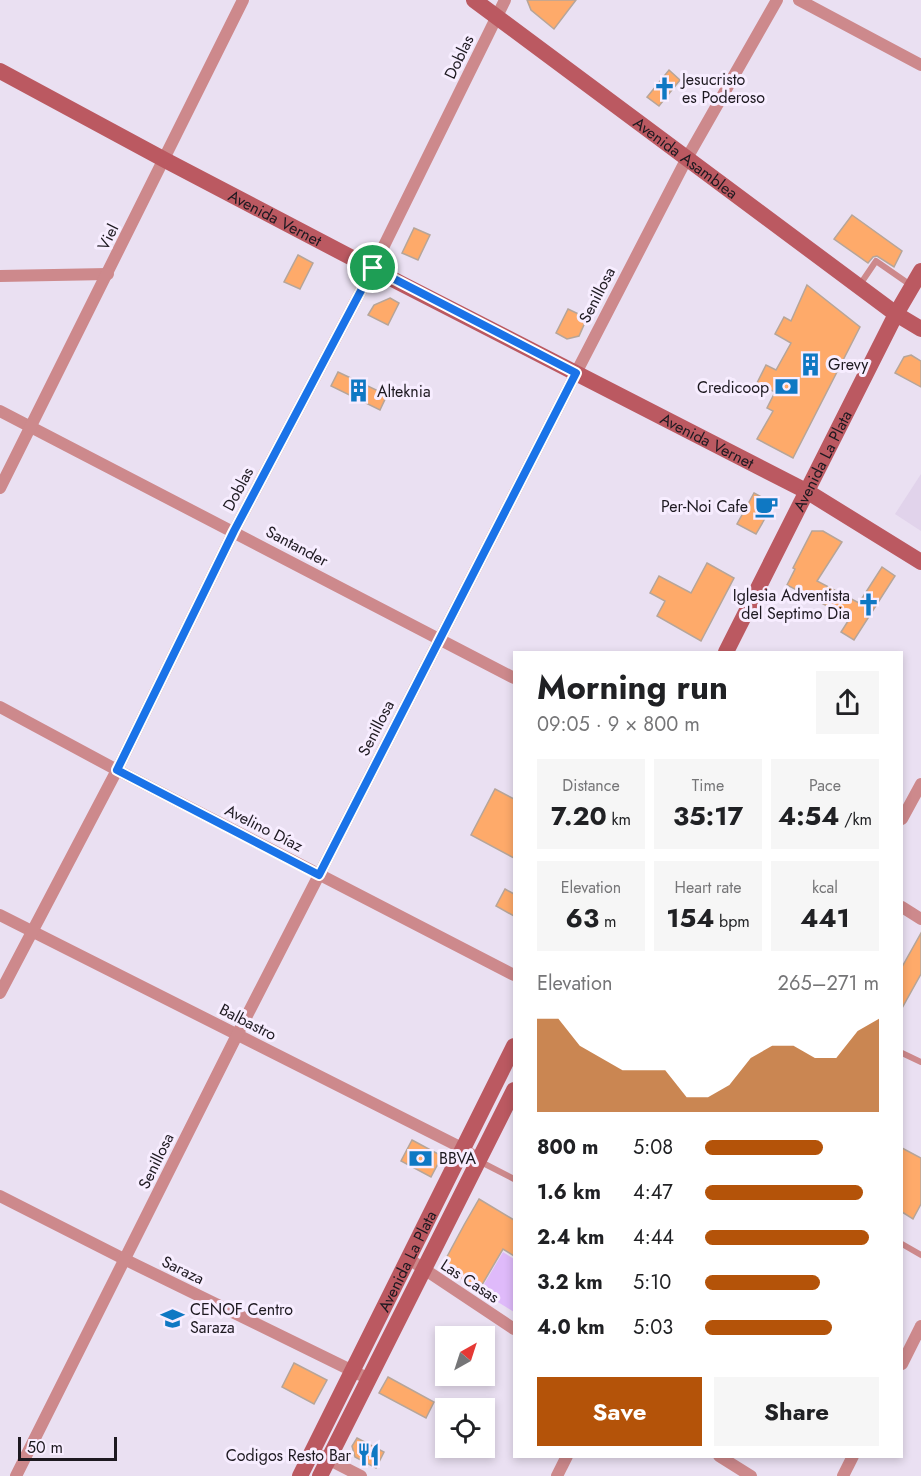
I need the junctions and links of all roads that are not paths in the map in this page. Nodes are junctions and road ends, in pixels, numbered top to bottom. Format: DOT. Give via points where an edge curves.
graph roads {
  1 [pos="243,0"];
  2 [pos="474,0"];
  3 [pos="505,0"];
  4 [pos="777,0"];
  5 [pos="799,0"];
  6 [pos="497,17"];
  7 [pos="921,65"];
  8 [pos="0,71"];
  9 [pos="687,158"];
  10 [pos="165,160"];
  11 [pos="373,268"];
  12 [pos="921,271"];
  13 [pos="108,274"];
  14 [pos="0,276"];
  15 [pos="859,286"];
  16 [pos="912,286"];
  17 [pos="896,314"];
  18 [pos="921,329"];
  19 [pos="576,373"];
  20 [pos="0,411"];
  21 [pos="31,428"];
  22 [pos="0,488"];
  23 [pos="808,492"];
  24 [pos="234,531"];
  25 [pos="921,562"];
  26 [pos="440,639"];
  27 [pos="727,651"];
  28 [pos="513,677"];
  29 [pos="0,707"];
  30 [pos="117,770"];
  31 [pos="921,784"];
  32 [pos="903,817"];
  33 [pos="319,875"];
  34 [pos="903,908"];
  35 [pos="0,915"];
  36 [pos="921,919"];
  37 [pos="31,931"];
  38 [pos="513,974"];
  39 [pos="0,993"];
  40 [pos="237,1035"];
  41 [pos="513,1048"];
  42 [pos="903,1053"];
  43 [pos="921,1062"];
  44 [pos="513,1092"];
  45 [pos="462,1148"];
  46 [pos="479,1160"];
  47 [pos="513,1178"];
  48 [pos="0,1196"];
  49 [pos="903,1245"];
  50 [pos="921,1255"];
  51 [pos="409,1259"];
  52 [pos="126,1260"];
  53 [pos="423,1270"];
  54 [pos="921,1326"];
  55 [pos="513,1328"];
  56 [pos="903,1362"];
  57 [pos="353,1371"];
  58 [pos="369,1379"];
  59 [pos="312,1451"];
  60 [pos="566,1458"];
  61 [pos="722,1458"];
  62 [pos="852,1458"];
  63 [pos="328,1459"];
  64 [pos="15,1476"];
  65 [pos="300,1476"];
  66 [pos="320,1476"];
  67 [pos="361,1476"];
  68 [pos="557,1476"];
  69 [pos="751,1476"];
  70 [pos="843,1476"];
  1 -- 10 [label="street, Viel"];
  2 -- 6 [label="main road, Avenida Asamblea"];
  3 -- 6 [label="street, Doblas"];
  4 -- 9 [label="street, Senillosa"];
  5 -- 7 [label="street"];
  6 -- 9 [label="main road, Avenida Asamblea"];
  6 -- 11 [label="street, Doblas"];
  8 -- 10 [label="main road, Avenida Vernet"];
  9 -- 15 [label="main road, Avenida Asamblea"];
  9 -- 19 [label="street, Senillosa"];
  10 -- 11 [label="main road, Avenida Vernet"];
  10 -- 13 [label="street, Viel"];
  11 -- 19 [label="main road, Avenida Vernet"];
  11 -- 24 [label="street, Doblas"];
  12 -- 16 [label="main road, Avenida La Plata"];
  13 -- 14 [label="street"];
  13 -- 21 [label="street, Viel"];
  15 -- 16 [label="lane" via="876,261"];
  15 -- 17 [label="main road, Avenida Asamblea"];
  16 -- 17 [label="main road, Avenida La Plata"];
  17 -- 18 [label="main road, Avenida Asamblea"];
  17 -- 23 [label="main road, Avenida La Plata"];
  19 -- 23 [label="main road, Avenida Vernet"];
  19 -- 26 [label="street, Senillosa"];
  20 -- 21 [label="street, Santander"];
  21 -- 22 [label="street, Viel"];
  21 -- 24 [label="street, Santander"];
  23 -- 25 [label="main road, Avenida Vernet"];
  23 -- 27 [label="main road, Avenida La Plata"];
  24 -- 26 [label="street, Santander"];
  24 -- 30 [label="street, Doblas"];
  26 -- 28 [label="street, Santander"];
  26 -- 33 [label="street, Senillosa"];
  29 -- 30 [label="street, Avelino Díaz"];
  30 -- 33 [label="street, Avelino Díaz"];
  30 -- 37 [label="street, Doblas"];
  31 -- 32 [label="street"];
  33 -- 38 [label="street, Avelino Díaz"];
  33 -- 40 [label="street, Senillosa"];
  34 -- 36 [label="street"];
  35 -- 37 [label="street, Balbastro"];
  37 -- 39 [label="street, Doblas"];
  37 -- 40 [label="street, Balbastro"];
  40 -- 45 [label="street, Balbastro"];
  40 -- 52 [label="street, Senillosa"];
  41 -- 45 [label="main road, Avenida La Plata"];
  42 -- 43 [label="lane"];
  44 -- 46 [label="main road, Avenida La Plata"];
  45 -- 46 [label="street, Balbastro"];
  45 -- 51 [label="main road, Avenida La Plata"];
  46 -- 47 [label="lane"];
  46 -- 53 [label="main road, Avenida La Plata"];
  48 -- 52 [label="street, Saraza"];
  49 -- 50 [label="lane"];
  51 -- 53 [label="street, Las Casas"];
  51 -- 57 [label="main road, Avenida La Plata"];
  52 -- 57 [label="street, Saraza"];
  52 -- 64 [label="street, Senillosa"];
  53 -- 55 [label="street, Las Casas"];
  53 -- 58 [label="main road, Avenida La Plata"];
  54 -- 56 [label="street"];
  57 -- 58 [label="street, Saraza"];
  57 -- 59 [label="main road, Avenida La Plata"];
  58 -- 63 [label="main road, Avenida La Plata"];
  59 -- 63 [label="street"];
  59 -- 65 [label="main road, Avenida La Plata"];
  60 -- 68 [label="street"];
  61 -- 69 [label="street"];
  62 -- 70 [label="street"];
  63 -- 66 [label="main road, Avenida La Plata"];
  63 -- 67 [label="street"];
}
